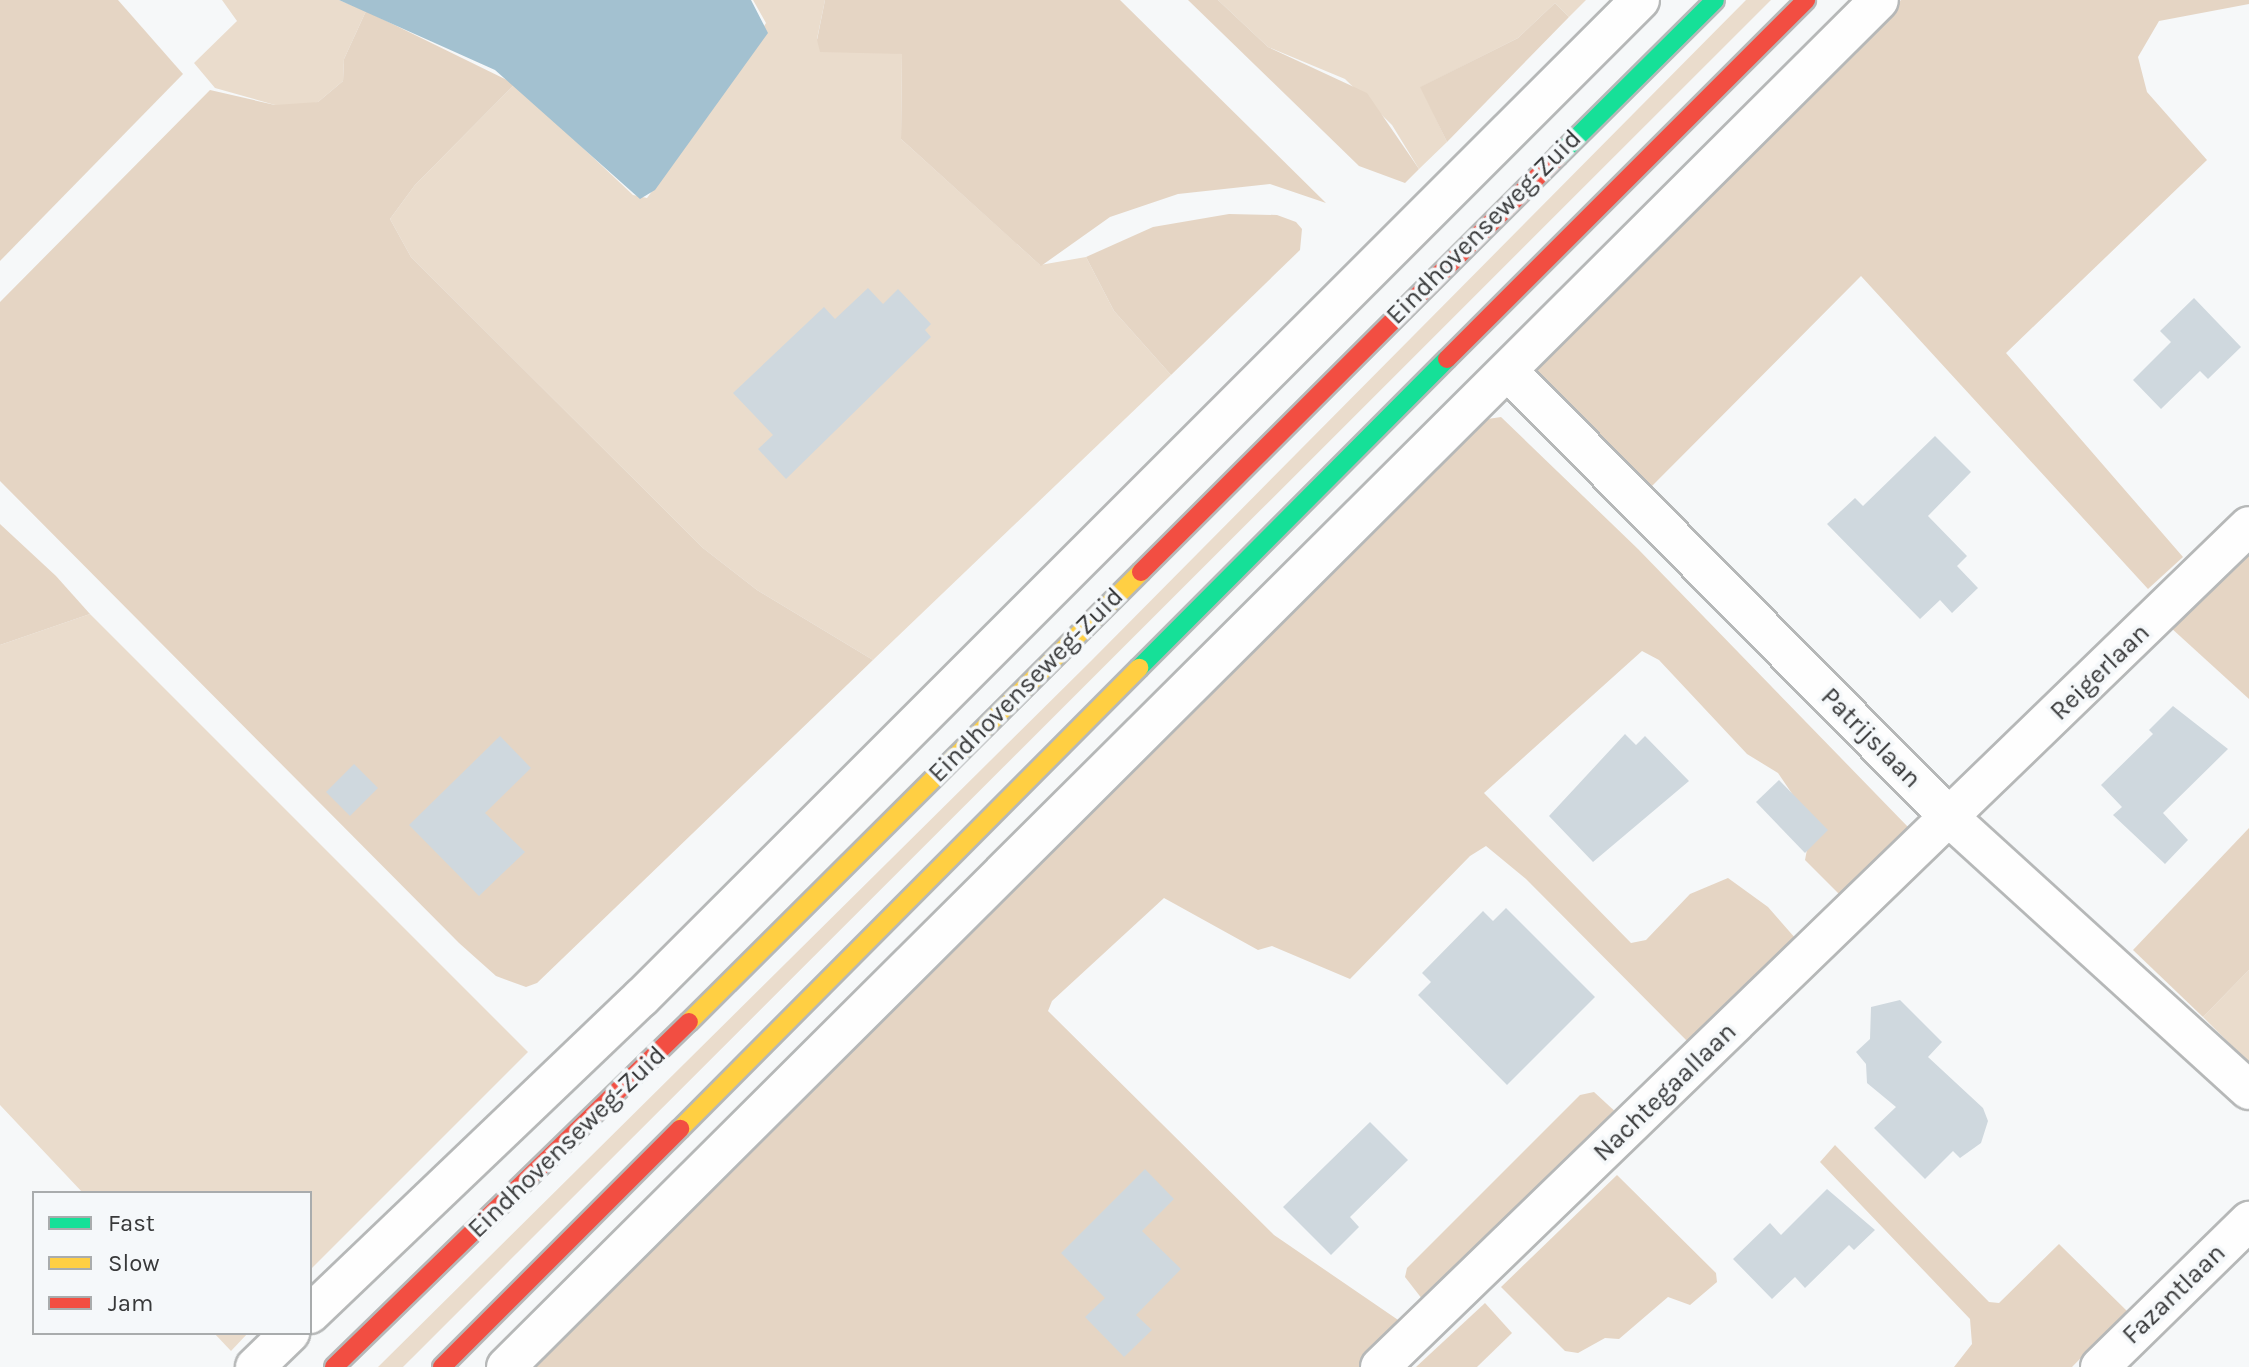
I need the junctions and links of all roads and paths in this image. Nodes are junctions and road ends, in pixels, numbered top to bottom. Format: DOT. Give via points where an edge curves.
graph roads {
  1 [pos="1640,0"];
  2 [pos="1715,0"];
  3 [pos="1806,0"];
  4 [pos="1879,0"];
  5 [pos="1508,371"];
  6 [pos="2249,526"];
  7 [pos="1950,818"];
  8 [pos="2249,1090"];
  9 [pos="2249,1221"];
  10 [pos="312,1312"];
  11 [pos="288,1335"];
  12 [pos="255,1367"];
  13 [pos="334,1367"];
  14 [pos="442,1367"];
  15 [pos="506,1367"];
  16 [pos="1380,1367"];
  17 [pos="2100,1367"];
  1 -- 10 [label="street, Eindhovenseweg-Zuid" via="641,998"];
  2 -- 13 [label="main road, Eindhovenseweg-Zuid" via="600,1111"];
  3 -- 14 [label="main road"];
  4 -- 5 [label="street"];
  5 -- 7 [label="street, Patrijslaan"];
  5 -- 15 [label="street"];
  6 -- 7 [label="street, Reigerlaan"];
  7 -- 8 [label="street, Patrijslaan"];
  7 -- 16 [label="street, Nachtegaallaan"];
  9 -- 17 [label="street, Fazantlaan"];
  11 -- 12 [label="street"];
}
